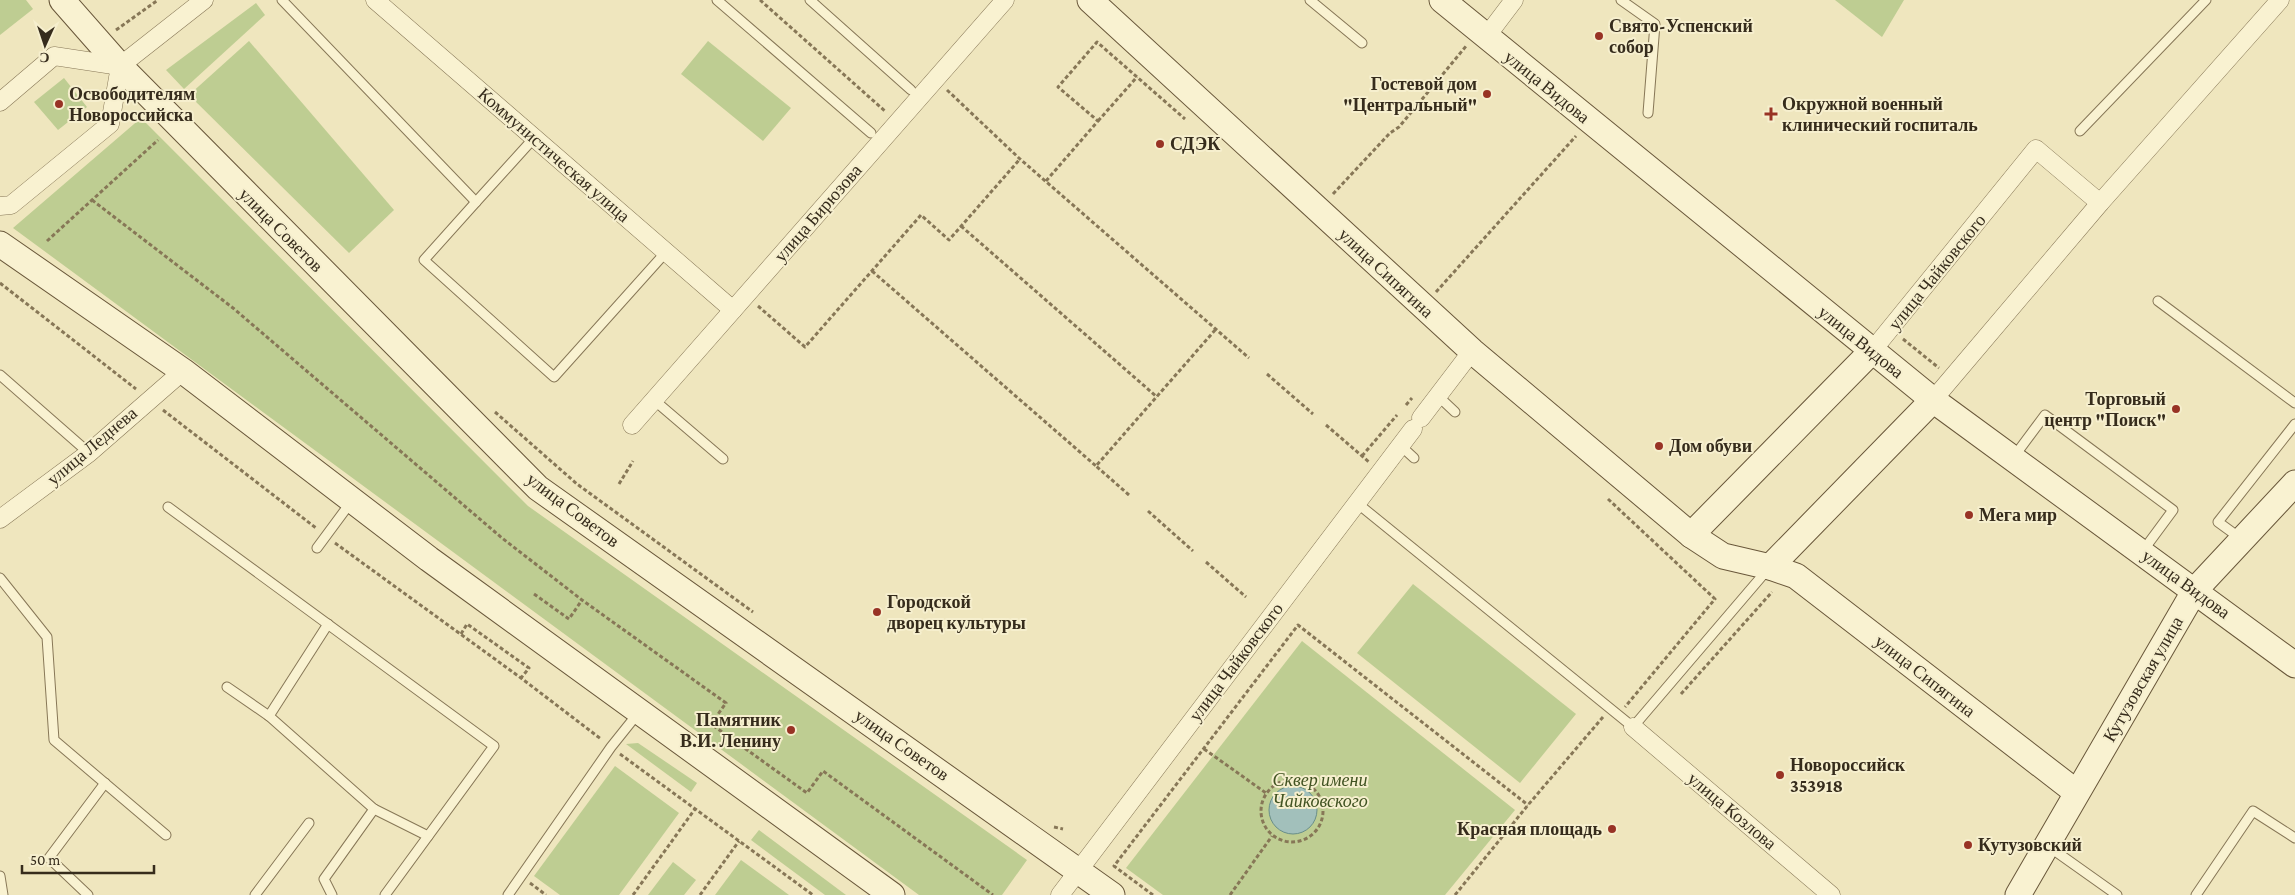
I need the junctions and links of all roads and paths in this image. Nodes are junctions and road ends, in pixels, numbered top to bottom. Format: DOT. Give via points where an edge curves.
graph roads {
  1 [pos="62,0"];
  2 [pos="158,0"];
  3 [pos="204,0"];
  4 [pos="282,0"];
  5 [pos="375,0"];
  6 [pos="717,0"];
  7 [pos="760,0"];
  8 [pos="810,0"];
  9 [pos="1005,0"];
  10 [pos="1090,0"];
  11 [pos="1310,0"];
  12 [pos="1442,0"];
  13 [pos="1514,0"];
  14 [pos="1621,0"];
  15 [pos="2206,0"];
  16 [pos="2280,0"];
  17 [pos="116,30"];
  18 [pos="1478,39"];
  19 [pos="1362,43"];
  20 [pos="120,66"];
  21 [pos="1137,77"];
  22 [pos="936,79"];
  23 [pos="911,90"];
  24 [pos="0,102"];
  25 [pos="1648,113"];
  26 [pos="898,122"];
  27 [pos="1098,122"];
  28 [pos="1188,122"];
  29 [pos="2080,132"];
  30 [pos="871,133"];
  31 [pos="1578,133"];
  32 [pos="534,138"];
  33 [pos="158,140"];
  34 [pos="1020,158"];
  35 [pos="1046,181"];
  36 [pos="92,200"];
  37 [pos="1327,200"];
  38 [pos="476,202"];
  39 [pos="2100,203"];
  40 [pos="0,206"];
  41 [pos="961,226"];
  42 [pos="48,241"];
  43 [pos="0,244"];
  44 [pos="666,252"];
  45 [pos="872,271"];
  46 [pos="0,283"];
  47 [pos="746,295"];
  48 [pos="1432,296"];
  49 [pos="2158,301"];
  50 [pos="733,310"];
  51 [pos="1216,329"];
  52 [pos="1890,329"];
  53 [pos="1472,351"];
  54 [pos="1872,351"];
  55 [pos="1249,358"];
  56 [pos="183,371"];
  57 [pos="1268,374"];
  58 [pos="0,375"];
  59 [pos="1952,377"];
  60 [pos="1417,392"];
  61 [pos="1438,396"];
  62 [pos="1157,397"];
  63 [pos="149,399"];
  64 [pos="654,400"];
  65 [pos="1932,400"];
  66 [pos="2295,403"];
  67 [pos="1406,405"];
  68 [pos="493,410"];
  69 [pos="1455,412"];
  70 [pos="1313,414"];
  71 [pos="1397,415"];
  72 [pos="2295,424"];
  73 [pos="632,425"];
  74 [pos="1326,425"];
  75 [pos="1401,446"];
  76 [pos="89,452"];
  77 [pos="1361,456"];
  78 [pos="1414,458"];
  79 [pos="2013,458"];
  80 [pos="723,459"];
  81 [pos="633,461"];
  82 [pos="1096,466"];
  83 [pos="1380,472"];
  84 [pos="2295,483"];
  85 [pos="619,484"];
  86 [pos="1129,495"];
  87 [pos="1608,499"];
  88 [pos="352,500"];
  89 [pos="1357,503"];
  90 [pos="168,507"];
  91 [pos="1148,511"];
  92 [pos="0,519"];
  93 [pos="1691,535"];
  94 [pos="326,536"];
  95 [pos="2242,540"];
  96 [pos="317,548"];
  97 [pos="1193,551"];
  98 [pos="2142,552"];
  99 [pos="1206,562"];
  100 [pos="1770,567"];
  101 [pos="0,578"];
  102 [pos="2195,590"];
  103 [pos="1772,592"];
  104 [pos="534,594"];
  105 [pos="1246,597"];
  106 [pos="582,600"];
  107 [pos="761,618"];
  108 [pos="328,624"];
  109 [pos="460,634"];
  110 [pos="2295,665"];
  111 [pos="521,678"];
  112 [pos="227,687"];
  113 [pos="1677,698"];
  114 [pos="1625,707"];
  115 [pos="640,712"];
  116 [pos="1613,712"];
  117 [pos="269,716"];
  118 [pos="1637,723"];
  119 [pos="612,747"];
  120 [pos="1204,748"];
  121 [pos="105,783"];
  122 [pos="2076,792"];
  123 [pos="1266,793"];
  124 [pos="1528,805"];
  125 [pos="374,809"];
  126 [pos="695,809"];
  127 [pos="309,823"];
  128 [pos="1047,826"];
  129 [pos="1063,830"];
  130 [pos="166,836"];
  131 [pos="428,836"];
  132 [pos="1272,836"];
  133 [pos="2295,838"];
  134 [pos="739,841"];
  135 [pos="2048,846"];
  136 [pos="1078,870"];
  137 [pos="0,876"];
  138 [pos="521,877"];
  139 [pos="4,895"];
  140 [pos="88,895"];
  141 [pos="255,895"];
  142 [pos="332,895"];
  143 [pos="385,895"];
  144 [pos="508,895"];
  145 [pos="546,895"];
  146 [pos="633,895"];
  147 [pos="700,895"];
  148 [pos="813,895"];
  149 [pos="892,895"];
  150 [pos="993,895"];
  151 [pos="1060,895"];
  152 [pos="1112,895"];
  153 [pos="1153,895"];
  154 [pos="1230,895"];
  155 [pos="1455,895"];
  156 [pos="1831,895"];
  157 [pos="2018,895"];
  158 [pos="2117,895"];
  159 [pos="2196,895"];
  1 -- 20 [label="street, улица Советов"];
  2 -- 17 [label="path"];
  3 -- 20 [label="street"];
  4 -- 38 [label="lane"];
  5 -- 32 [label="street, Коммунистическая улица"];
  6 -- 30 [label="lane"];
  7 -- 26 [label="path"];
  8 -- 23 [label="lane"];
  9 -- 22 [label="street, улица Бирюзова"];
  10 -- 53 [label="street, улица Сипягина"];
  11 -- 19 [label="lane"];
  12 -- 18 [label="street, улица Видова"];
  13 -- 18 [label="street"];
  14 -- 25 [label="lane" via="1654,24"];
  15 -- 29 [label="lane"];
  16 -- 39 [label="street"];
  18 -- 37 [label="path" via="1399,127"];
  18 -- 54 [label="street, улица Видова"];
  20 -- 24 [label="street" via="54,56"];
  20 -- 40 [label="street" via="110,124 11,206"];
  20 -- 136 [label="street, улица Советов" via="538,488"];
  21 -- 27 [label="path"];
  21 -- 27 [label="path" via="1097,42 1058,87"];
  21 -- 28 [label="path"];
  22 -- 26 [label="street, улица Бирюзова"];
  22 -- 34 [label="path"];
  26 -- 47 [label="street, улица Бирюзова"];
  27 -- 35 [label="path"];
  31 -- 48 [label="path"];
  32 -- 38 [label="lane"];
  32 -- 44 [label="street, Коммунистическая улица"];
  33 -- 36 [label="path"];
  34 -- 35 [label="path"];
  34 -- 41 [label="path"];
  35 -- 51 [label="path"];
  36 -- 42 [label="path"];
  36 -- 106 [label="path" via="233,308 502,538"];
  38 -- 44 [label="lane" via="424,260 554,377"];
  39 -- 52 [label="street, улица Чайковского" via="2036,149"];
  39 -- 59 [label="street"];
  41 -- 45 [label="path" via="949,240 921,215"];
  41 -- 62 [label="path"];
  43 -- 56 [label="street"];
  44 -- 50 [label="street, Коммунистическая улица"];
  45 -- 47 [label="path" via="806,347"];
  45 -- 82 [label="path"];
  46 -- 63 [label="path"];
  47 -- 50 [label="street, улица Бирюзова"];
  49 -- 66 [label="lane"];
  50 -- 64 [label="street, улица Бирюзова"];
  51 -- 55 [label="path"];
  51 -- 62 [label="path"];
  52 -- 54 [label="street, улица Чайковского"];
  52 -- 59 [label="path"];
  53 -- 61 [label="street, улица Чайковского"];
  53 -- 93 [label="street, улица Сипягина"];
  54 -- 65 [label="street, улица Видова"];
  54 -- 93 [label="street, улица Чайковского"];
  56 -- 63 [label="street, улица Леднева"];
  56 -- 88 [label="street"];
  57 -- 70 [label="path"];
  58 -- 76 [label="lane"];
  59 -- 65 [label="street"];
  60 -- 67 [label="path"];
  61 -- 69 [label="lane"];
  61 -- 75 [label="street, улица Чайковского"];
  62 -- 82 [label="path"];
  63 -- 76 [label="street, улица Леднева"];
  63 -- 94 [label="path"];
  64 -- 73 [label="street, улица Бирюзова"];
  64 -- 80 [label="lane"];
  65 -- 79 [label="street, улица Видова"];
  65 -- 100 [label="street"];
  68 -- 107 [label="path" via="577,484"];
  71 -- 77 [label="path"];
  72 -- 95 [label="lane" via="2218,522"];
  74 -- 77 [label="path"];
  75 -- 78 [label="lane"];
  75 -- 83 [label="street, улица Чайковского"];
  76 -- 92 [label="street, улица Леднева"];
  77 -- 83 [label="path"];
  79 -- 98 [label="street, улица Видова"];
  79 -- 98 [label="lane" via="2045,415 2173,510"];
  81 -- 85 [label="path"];
  82 -- 86 [label="path"];
  83 -- 89 [label="street, улица Чайковского"];
  84 -- 95 [label="street, Кутузовская улица"];
  87 -- 114 [label="path" via="1715,599"];
  88 -- 94 [label="lane"];
  88 -- 115 [label="street"];
  89 -- 116 [label="lane"];
  89 -- 136 [label="street, улица Чайковского"];
  90 -- 108 [label="lane" via="286,590"];
  91 -- 97 [label="path"];
  93 -- 100 [label="street, улица Сипягина" via="1723,556"];
  94 -- 96 [label="lane"];
  94 -- 109 [label="path"];
  95 -- 102 [label="street, Кутузовская улица"];
  98 -- 102 [label="street, улица Видова"];
  99 -- 105 [label="path"];
  100 -- 118 [label="lane"];
  100 -- 122 [label="street, улица Сипягина" via="1796,576"];
  101 -- 121 [label="lane" via="47,637 54,740"];
  102 -- 110 [label="street, улица Видова"];
  102 -- 122 [label="street, Кутузовская улица"];
  103 -- 113 [label="path"];
  104 -- 106 [label="path" via="569,619"];
  106 -- 150 [label="path" via="726,703 711,724 719,730 807,793 823,771"];
  108 -- 117 [label="lane"];
  108 -- 131 [label="lane" via="494,746"];
  109 -- 111 [label="path"];
  109 -- 111 [label="path" via="467,624 529,668"];
  111 -- 119 [label="path"];
  112 -- 117 [label="lane"];
  114 -- 116 [label="path"];
  114 -- 118 [label="path"];
  115 -- 119 [label="lane"];
  115 -- 149 [label="street"];
  116 -- 118 [label="lane"];
  116 -- 124 [label="path" via="1602,718"];
  117 -- 125 [label="lane"];
  118 -- 156 [label="street, улица Козлова"];
  119 -- 126 [label="path"];
  119 -- 138 [label="lane"];
  120 -- 123 [label="path"];
  120 -- 124 [label="path" via="1298,625"];
  120 -- 153 [label="path" via="1114,866"];
  121 -- 130 [label="lane"];
  121 -- 140 [label="lane" via="49,858"];
  122 -- 135 [label="street, Кутузовская улица"];
  123 -- 132 [label="path" via="1262,821"];
  123 -- 132 [label="path" via="1288,779 1304,782 1316,790 1324,803 1323,818 1316,832 1306,839 1292,842"];
  124 -- 155 [label="path"];
  125 -- 131 [label="lane"];
  125 -- 142 [label="lane" via="324,879"];
  126 -- 134 [label="path"];
  126 -- 146 [label="path"];
  127 -- 141 [label="lane"];
  128 -- 129 [label="path"];
  131 -- 143 [label="lane"];
  132 -- 154 [label="path"];
  133 -- 159 [label="lane" via="2252,811"];
  134 -- 147 [label="path"];
  134 -- 148 [label="path"];
  135 -- 157 [label="street, Кутузовская улица"];
  135 -- 158 [label="lane"];
  136 -- 151 [label="street, улица Чайковского"];
  136 -- 152 [label="street, улица Советов"];
  137 -- 139 [label="lane"];
  138 -- 144 [label="lane"];
  138 -- 145 [label="path"];
}
